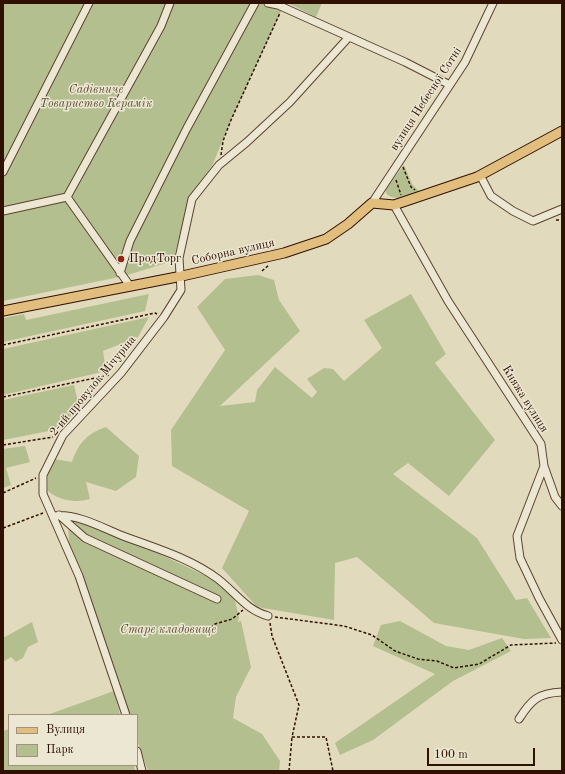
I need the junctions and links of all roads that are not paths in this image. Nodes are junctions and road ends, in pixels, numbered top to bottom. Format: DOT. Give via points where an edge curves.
graph roads {
  1 [pos="89,3"];
  2 [pos="170,3"];
  3 [pos="255,3"];
  4 [pos="268,3"];
  5 [pos="493,3"];
  6 [pos="348,38"];
  7 [pos="450,85"];
  8 [pos="562,131"];
  9 [pos="3,172"];
  10 [pos="480,175"];
  11 [pos="67,197"];
  12 [pos="372,203"];
  13 [pos="394,205"];
  14 [pos="562,209"];
  15 [pos="3,211"];
  16 [pos="120,273"];
  17 [pos="182,276"];
  18 [pos="130,286"];
  19 [pos="3,311"];
  20 [pos="544,466"];
  21 [pos="562,506"];
  22 [pos="54,514"];
  23 [pos="217,599"];
  24 [pos="268,616"];
  25 [pos="562,641"];
  26 [pos="562,692"];
  27 [pos="126,714"];
  28 [pos="519,719"];
  29 [pos="138,755"];
  30 [pos="142,771"];
  1 -- 9 [label="street"];
  2 -- 11 [label="street" via="161,26"];
  3 -- 16 [label="street" via="187,128 130,242"];
  4 -- 6 [label="street"];
  5 -- 7 [label="street, вулиця Небесної Сотні" via="465,62"];
  6 -- 7 [label="street" via="405,62"];
  6 -- 17 [label="street, Соборна вулиця" via="290,102 219,165 192,199 180,258"];
  7 -- 12 [label="street, вулиця Небесної Сотні"];
  8 -- 10 [label="main road"];
  10 -- 13 [label="main road"];
  10 -- 14 [label="street" via="491,196 533,221"];
  11 -- 15 [label="street"];
  11 -- 16 [label="street"];
  12 -- 13 [label="main road"];
  12 -- 17 [label="main road, Соборна вулиця" via="326,239 284,253"];
  13 -- 20 [label="street, Княжа вулиця" via="448,301 541,444"];
  16 -- 18 [label="street"];
  17 -- 18 [label="main road"];
  17 -- 22 [label="street, 2-ий провулок Мічуріна" via="181,290 164,316 121,373 63,435 43,475 43,494"];
  18 -- 19 [label="main road"];
  20 -- 21 [label="street" via="555,497"];
  20 -- 25 [label="street, Княжа вулиця" via="517,536 520,558"];
  22 -- 23 [label="street" via="85,538"];
  22 -- 24 [label="street" via="108,529 191,564 217,578 248,607"];
  22 -- 27 [label="street" via="79,576"];
  26 -- 28 [label="street" via="541,695 531,702"];
  29 -- 30 [label="street"];
}
